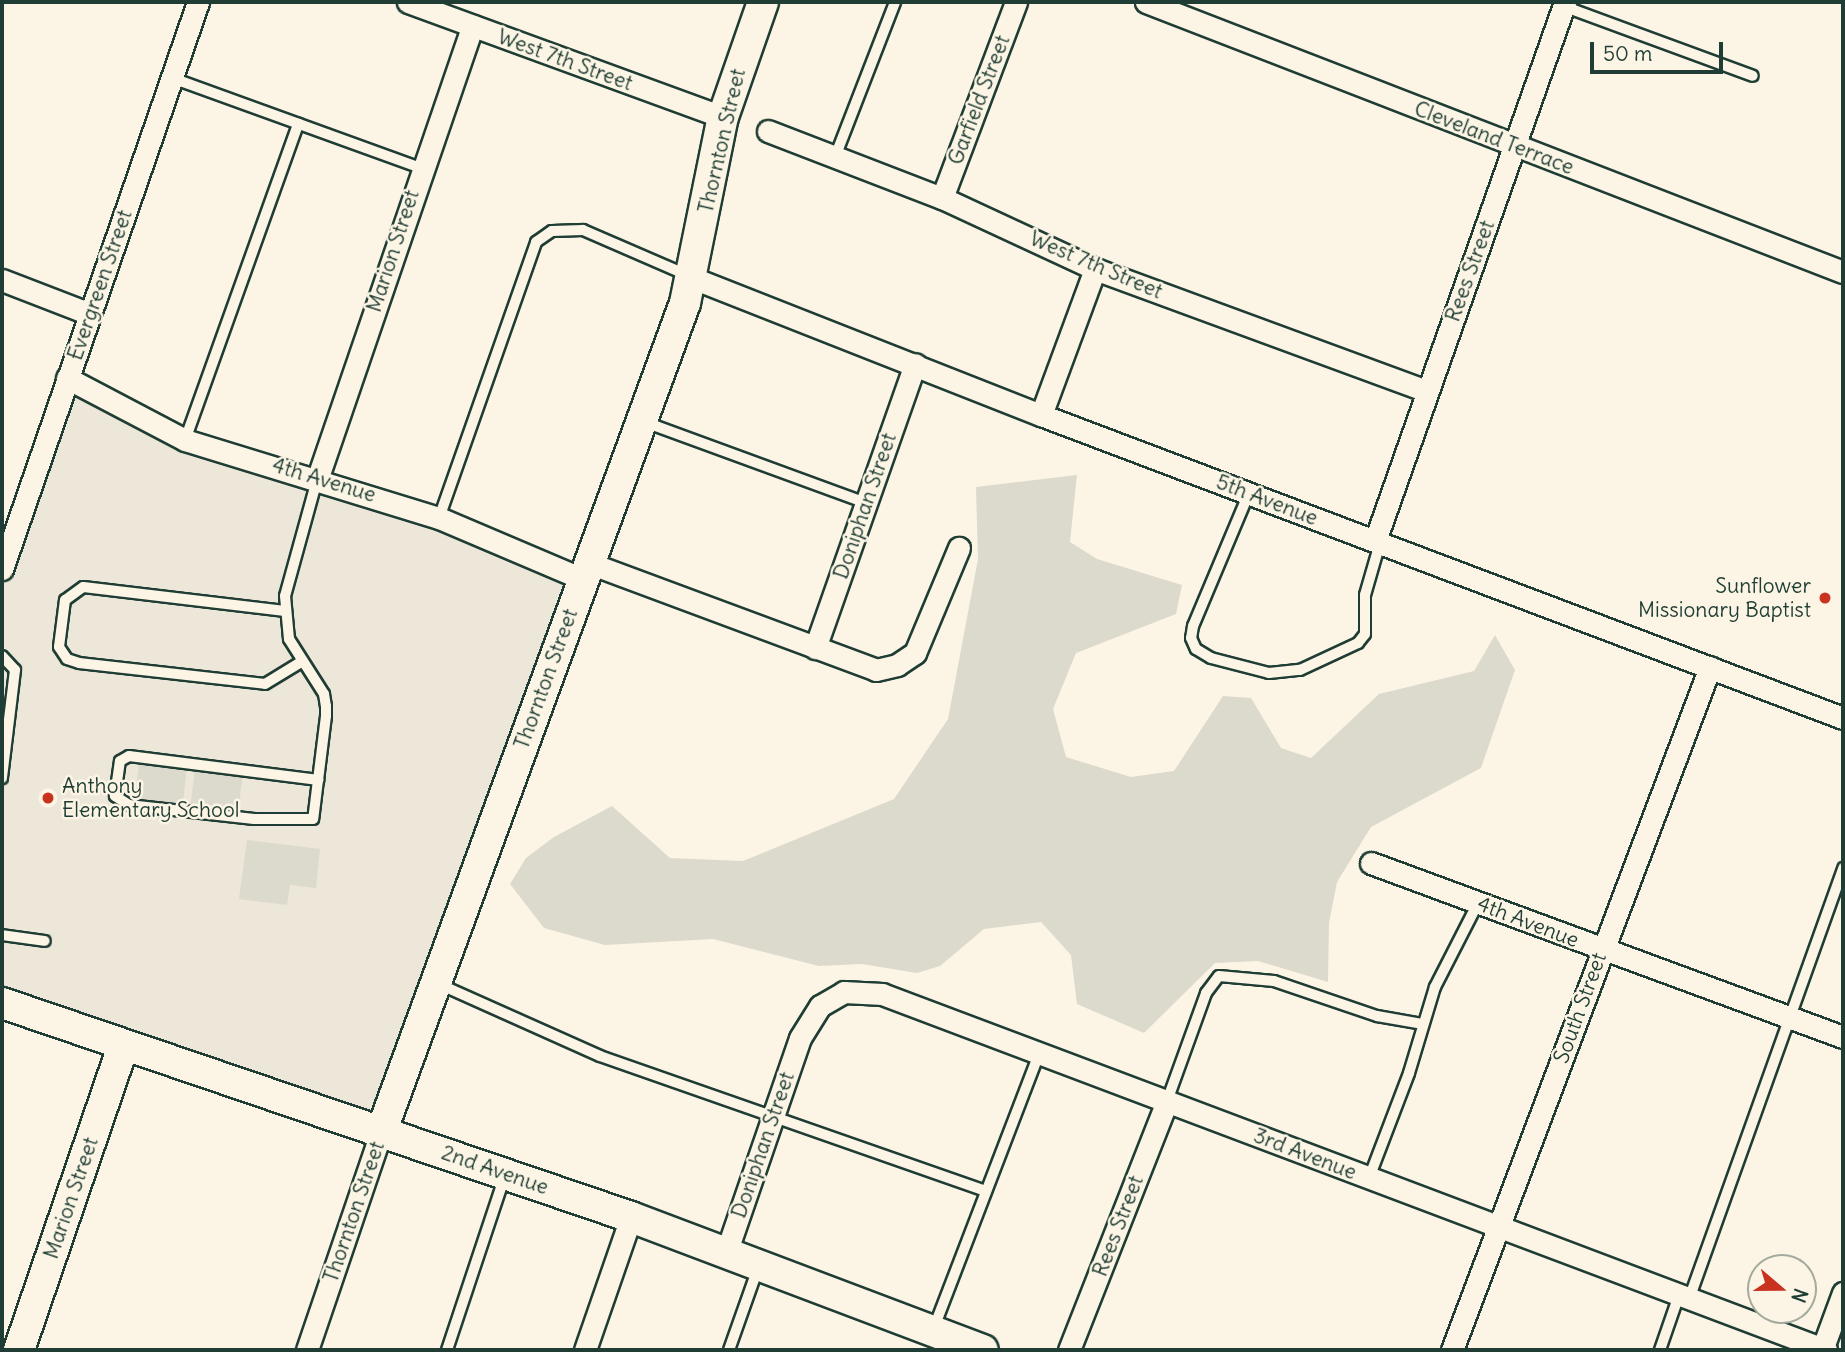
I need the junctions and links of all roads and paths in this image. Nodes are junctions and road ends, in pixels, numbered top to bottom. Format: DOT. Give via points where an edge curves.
graph roads {
  1 [pos="198,2"];
  2 [pos="408,2"];
  3 [pos="763,2"];
  4 [pos="895,2"];
  5 [pos="1016,2"];
  6 [pos="1146,2"];
  7 [pos="1560,5"];
  8 [pos="472,26"];
  9 [pos="1754,76"];
  10 [pos="172,78"];
  11 [pos="723,117"];
  12 [pos="298,124"];
  13 [pos="768,131"];
  14 [pos="1515,147"];
  15 [pos="835,157"];
  16 [pos="421,168"];
  17 [pos="942,198"];
  18 [pos="1095,268"];
  19 [pos="1843,272"];
  20 [pos="693,278"];
  21 [pos="2,280"];
  22 [pos="90,314"];
  23 [pos="915,363"];
  24 [pos="67,378"];
  25 [pos="1426,391"];
  26 [pos="1041,415"];
  27 [pos="641,420"];
  28 [pos="185,440"];
  29 [pos="318,477"];
  30 [pos="1249,493"];
  31 [pos="866,503"];
  32 [pos="439,518"];
  33 [pos="1378,542"];
  34 [pos="959,548"];
  35 [pos="2,569"];
  36 [pos="586,571"];
  37 [pos="285,611"];
  38 [pos="815,648"];
  39 [pos="2,656"];
  40 [pos="301,662"];
  41 [pos="1710,667"];
  42 [pos="1843,718"];
  43 [pos="2,778"];
  44 [pos="318,780"];
  45 [pos="1371,863"];
  46 [pos="1843,868"];
  47 [pos="1478,903"];
  48 [pos="2,935"];
  49 [pos="45,941"];
  50 [pos="1602,950"];
  51 [pos="436,982"];
  52 [pos="2,1003"];
  53 [pos="1792,1019"];
  54 [pos="1423,1024"];
  55 [pos="1843,1037"];
  56 [pos="800,1038"];
  57 [pos="123,1047"];
  58 [pos="1040,1051"];
  59 [pos="1167,1101"];
  60 [pos="773,1117"];
  61 [pos="382,1130"];
  62 [pos="506,1174"];
  63 [pos="1369,1178"];
  64 [pos="986,1191"];
  65 [pos="631,1217"];
  66 [pos="1499,1228"];
  67 [pos="726,1253"];
  68 [pos="759,1265"];
  69 [pos="1843,1293"];
  70 [pos="1684,1297"];
  71 [pos="932,1331"];
  72 [pos="19,1350"];
  73 [pos="307,1350"];
  74 [pos="447,1350"];
  75 [pos="586,1350"];
  76 [pos="729,1350"];
  77 [pos="983,1350"];
  78 [pos="1069,1350"];
  79 [pos="1452,1350"];
  80 [pos="1660,1350"];
  81 [pos="1824,1350"];
  1 -- 10 [label="street, Evergreen Street"];
  2 -- 8 [label="street, West 7th Street"];
  3 -- 11 [label="street, Thornton Street"];
  4 -- 15 [label="lane"];
  5 -- 17 [label="street, Garfield Street"];
  6 -- 14 [label="street, Cleveland Terrace"];
  7 -- 9 [label="lane"];
  7 -- 14 [label="street, Rees Street"];
  8 -- 11 [label="street, West 7th Street"];
  8 -- 16 [label="street, Marion Street"];
  10 -- 12 [label="lane"];
  10 -- 22 [label="street, Evergreen Street"];
  11 -- 20 [label="street, Thornton Street"];
  12 -- 16 [label="lane"];
  12 -- 28 [label="lane"];
  13 -- 15 [label="street, West 7th Street"];
  14 -- 19 [label="street, Cleveland Terrace"];
  14 -- 25 [label="street, Rees Street"];
  15 -- 17 [label="street, West 7th Street"];
  16 -- 29 [label="street, Marion Street"];
  17 -- 18 [label="street, West 7th Street"];
  18 -- 25 [label="street, West 7th Street"];
  18 -- 26 [label="street"];
  20 -- 23 [label="street, 5th Avenue"];
  20 -- 27 [label="street, Thornton Street"];
  20 -- 32 [label="lane" via="583,230 552,231 536,242"];
  21 -- 22 [label="street"];
  22 -- 24 [label="street, Evergreen Street"];
  23 -- 26 [label="street, 5th Avenue"];
  23 -- 31 [label="street, Doniphan Street"];
  24 -- 28 [label="street, 4th Avenue"];
  24 -- 35 [label="street, Evergreen Street"];
  25 -- 33 [label="street, Rees Street"];
  26 -- 30 [label="street, 5th Avenue"];
  27 -- 31 [label="lane"];
  27 -- 36 [label="street, Thornton Street"];
  28 -- 29 [label="street, 4th Avenue"];
  29 -- 32 [label="street, 4th Avenue"];
  29 -- 37 [label="lane" via="285,596"];
  30 -- 33 [label="street, 5th Avenue"];
  30 -- 33 [label="lane" via="1193,626 1191,638 1196,649 1211,658 1269,673 1300,670 1358,643 1365,634 1365,595"];
  31 -- 38 [label="street, Doniphan Street"];
  32 -- 36 [label="street, 4th Avenue"];
  33 -- 41 [label="street, 5th Avenue"];
  34 -- 38 [label="street, 4th Avenue" via="924,634 906,659 876,670"];
  36 -- 38 [label="street, 4th Avenue"];
  36 -- 51 [label="street, Thornton Street"];
  37 -- 40 [label="lane" via="289,639"];
  37 -- 40 [label="lane" via="83,587 65,600 59,647 67,659 79,663 265,684"];
  39 -- 43 [label="lane" via="15,670"];
  40 -- 44 [label="lane" via="318,684 326,706"];
  41 -- 42 [label="street, 5th Avenue"];
  41 -- 50 [label="street, South Street"];
  44 -- 44 [label="lane" via="313,819 254,819 129,805 115,796 119,766 129,756"];
  45 -- 47 [label="street, 4th Avenue"];
  46 -- 53 [label="lane"];
  47 -- 50 [label="street, 4th Avenue"];
  47 -- 54 [label="lane" via="1435,987"];
  48 -- 49 [label="lane"];
  50 -- 53 [label="street, 4th Avenue"];
  50 -- 66 [label="street, South Street"];
  51 -- 60 [label="lane" via="600,1056"];
  51 -- 61 [label="street, Thornton Street"];
  52 -- 57 [label="street, 2nd Avenue"];
  53 -- 55 [label="street, 4th Avenue"];
  53 -- 70 [label="lane"];
  54 -- 59 [label="lane" via="1377,1016 1275,981 1219,976 1202,1003"];
  54 -- 63 [label="lane"];
  56 -- 58 [label="street, 3rd Avenue" via="820,1006 844,992 882,994"];
  56 -- 60 [label="street, Doniphan Street"];
  57 -- 61 [label="street, 2nd Avenue"];
  57 -- 72 [label="street, Marion Street"];
  58 -- 59 [label="street, 3rd Avenue"];
  58 -- 64 [label="lane"];
  59 -- 63 [label="street, 3rd Avenue"];
  59 -- 78 [label="street, Rees Street"];
  60 -- 64 [label="lane"];
  60 -- 67 [label="street, Doniphan Street"];
  61 -- 62 [label="street, 2nd Avenue"];
  61 -- 73 [label="street, Thornton Street"];
  62 -- 65 [label="street, 2nd Avenue"];
  62 -- 74 [label="lane"];
  63 -- 66 [label="street, 3rd Avenue"];
  64 -- 71 [label="lane"];
  65 -- 67 [label="street, 2nd Avenue"];
  65 -- 75 [label="street"];
  66 -- 70 [label="street, 3rd Avenue"];
  66 -- 79 [label="street, South Street"];
  67 -- 68 [label="street, 2nd Avenue"];
  68 -- 71 [label="street, 2nd Avenue"];
  68 -- 76 [label="lane"];
  69 -- 81 [label="street"];
  70 -- 80 [label="lane"];
  70 -- 81 [label="street, 3rd Avenue"];
  71 -- 77 [label="street, 2nd Avenue"];
}
